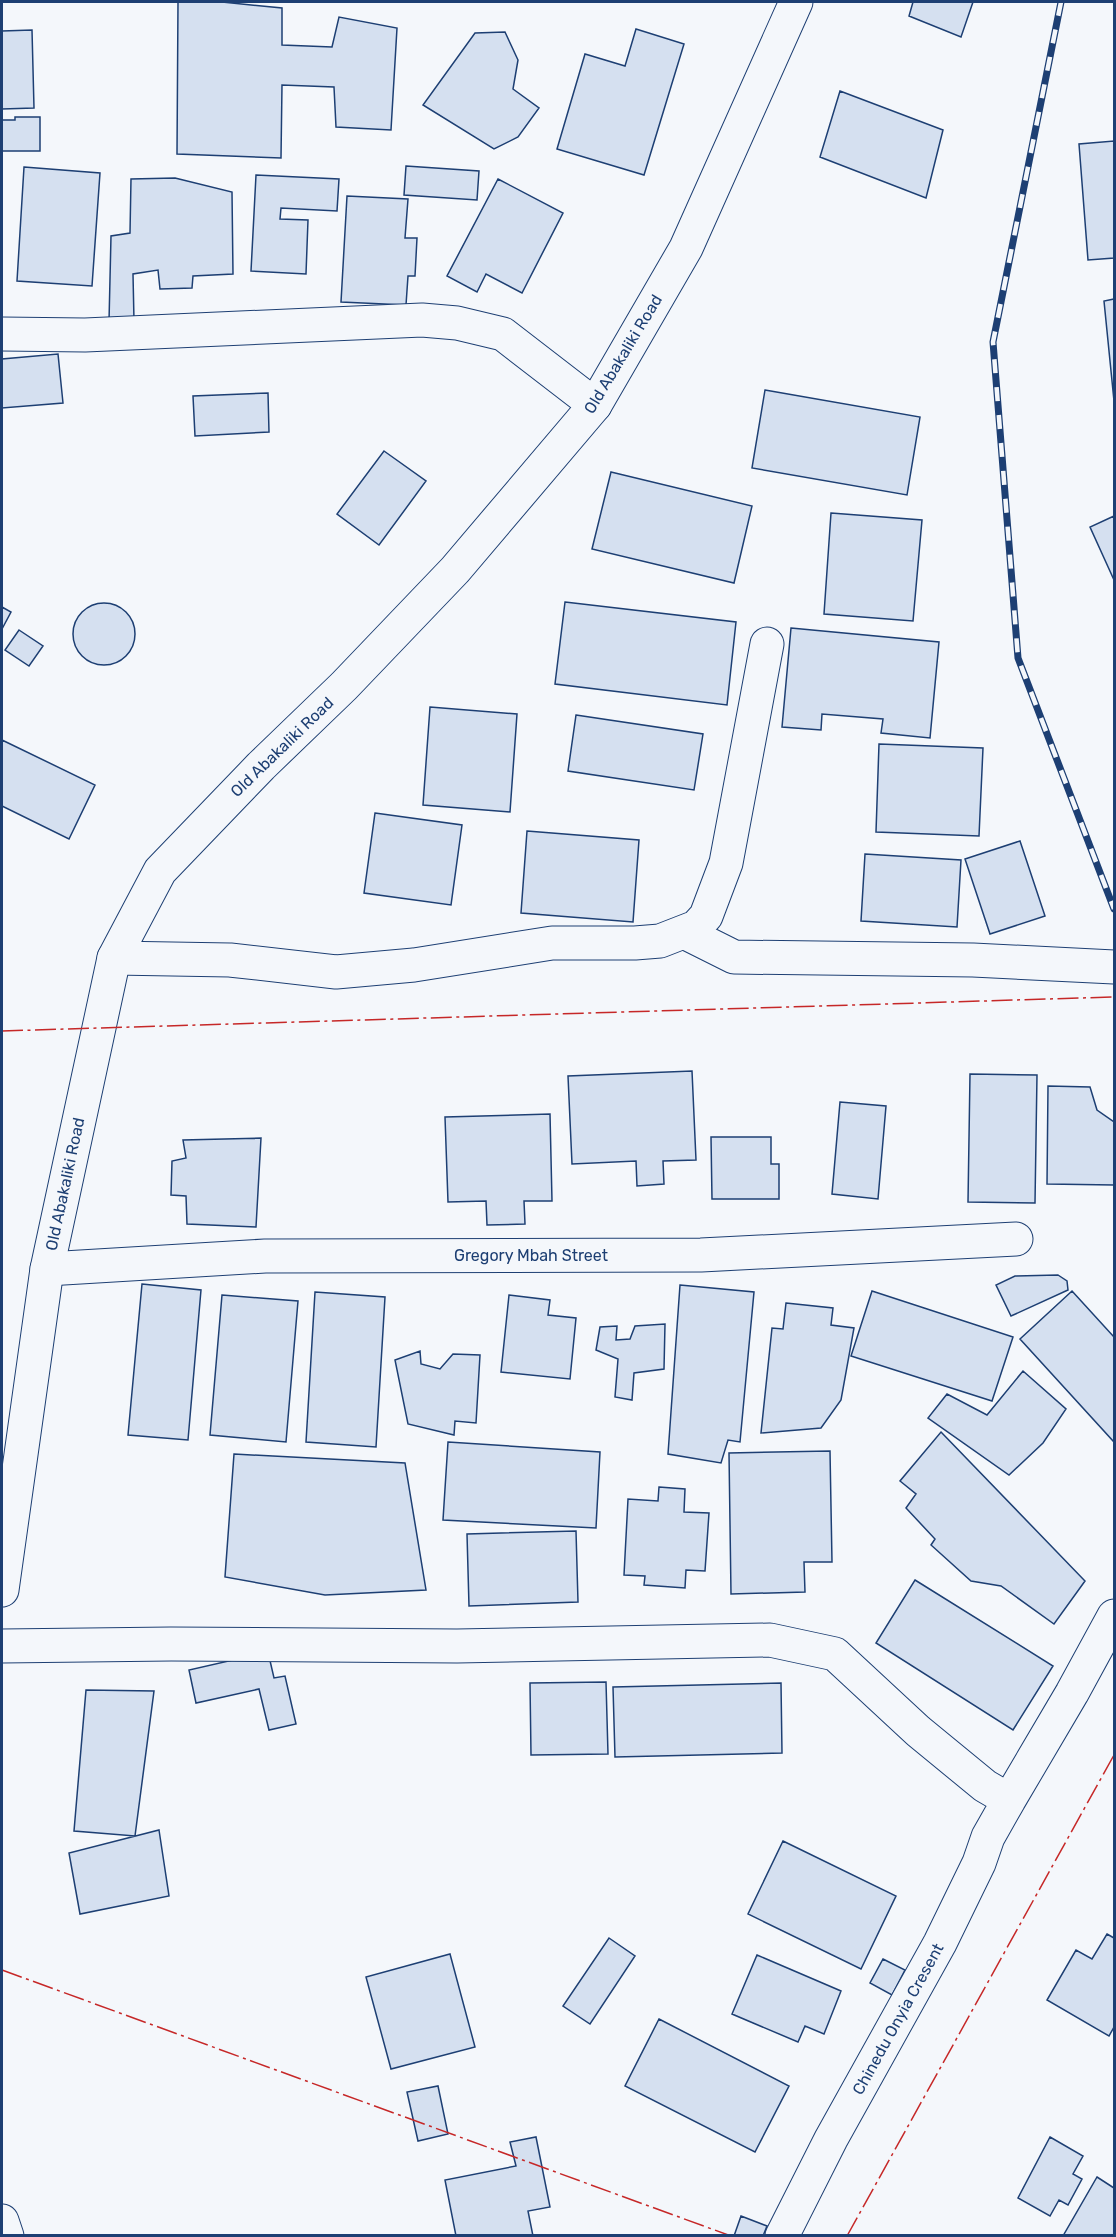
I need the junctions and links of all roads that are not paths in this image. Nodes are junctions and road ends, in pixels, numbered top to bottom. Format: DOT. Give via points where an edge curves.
graph roads {
  1 [pos="796,2"];
  2 [pos="2,334"];
  3 [pos="595,405"];
  4 [pos="767,644"];
  5 [pos="684,932"];
  6 [pos="114,958"];
  7 [pos="1114,967"];
  8 [pos="1016,1239"];
  9 [pos="47,1269"];
  10 [pos="2,1590"];
  11 [pos="1114,1616"];
  12 [pos="2,1646"];
  13 [pos="1009,1800"];
  14 [pos="2,2221"];
  15 [pos="7,2235"];
  16 [pos="782,2235"];
  1 -- 3 [label="street, Old Abakaliki Road" via="686,249"];
  2 -- 3 [label="street" via="85,335 422,320 457,323 503,334"];
  3 -- 6 [label="street, Old Abakaliki Road" via="455,570 160,871"];
  4 -- 5 [label="street" via="726,863 706,916 696,927"];
  5 -- 6 [label="street" via="660,941 552,943 336,972 230,960"];
  5 -- 7 [label="street" via="734,957 973,960"];
  6 -- 9 [label="street, Old Abakaliki Road"];
  8 -- 9 [label="street, Gregory Mbah Street" via="701,1255 265,1256"];
  9 -- 10 [label="street, Old Abakaliki Road"];
  11 -- 13 [label="street, Chinedu Onyia Cresent"];
  12 -- 13 [label="street" via="457,1646 770,1640 835,1654 918,1731 985,1786"];
  13 -- 16 [label="street, Chinedu Onyia Cresent" via="940,1943"];
  14 -- 15 [label="street"];
}
